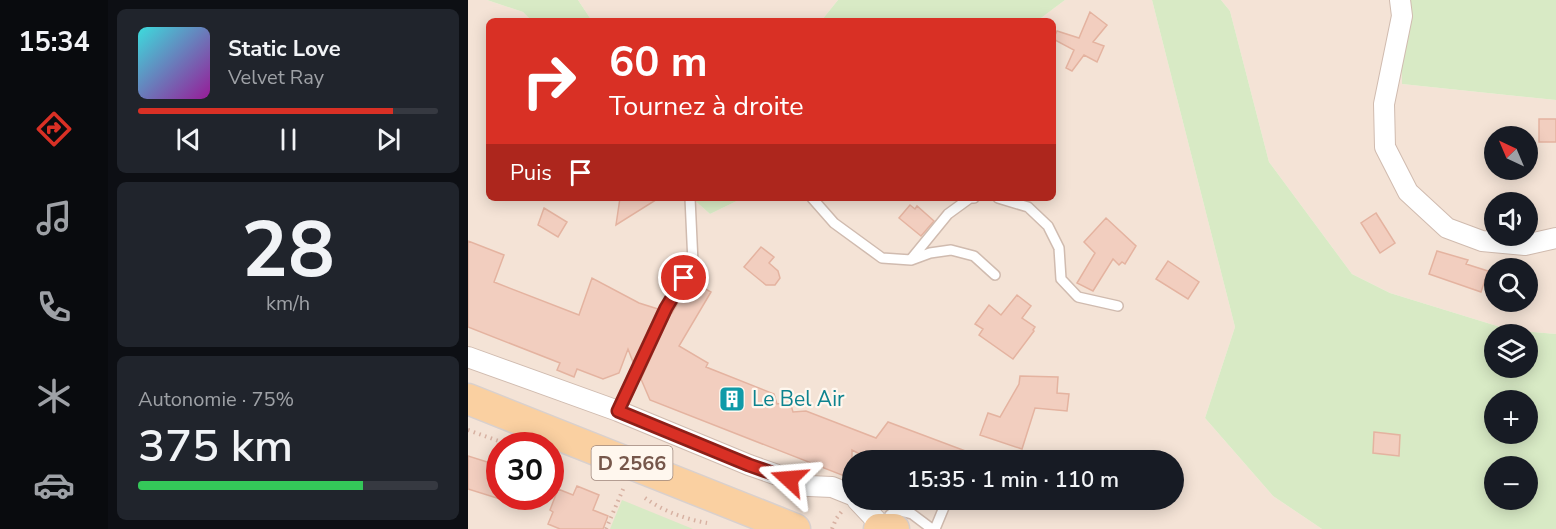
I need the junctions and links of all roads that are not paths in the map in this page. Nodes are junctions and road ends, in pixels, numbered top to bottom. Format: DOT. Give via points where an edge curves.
graph roads {
  1 [pos="1400,0"];
  2 [pos="690,201"];
  3 [pos="815,201"];
  4 [pos="966,201"];
  5 [pos="1008,201"];
  6 [pos="1556,238"];
  7 [pos="911,260"];
  8 [pos="995,275"];
  9 [pos="1118,306"];
  10 [pos="468,357"];
  11 [pos="468,399"];
  12 [pos="618,411"];
  13 [pos="842,491"];
  14 [pos="868,510"];
  15 [pos="942,510"];
  16 [pos="885,528"];
  17 [pos="795,529"];
  18 [pos="879,529"];
  19 [pos="894,529"];
  20 [pos="933,529"];
  1 -- 6 [label="street" via="1402,16 1384,104 1385,147 1408,192 1447,228 1482,241 1525,245"];
  2 -- 12 [label="lane" via="693,263 666,308"];
  3 -- 7 [label="lane" via="834,223 882,258"];
  4 -- 7 [label="lane" via="948,214"];
  5 -- 9 [label="lane" via="1028,207 1048,226 1059,249 1061,279 1078,297"];
  7 -- 8 [label="lane" via="951,250 974,256"];
  10 -- 12 [label="street"];
  11 -- 17 [label="main road, D 2566"];
  12 -- 13 [label="street" via="749,465 808,486"];
  14 -- 18 [label="street"];
  15 -- 20 [label="lane"];
  16 -- 18 [label="main road"];
  16 -- 19 [label="main road"];
  16 -- 20 [label="lane" via="890,515 897,510 912,514"];
}
